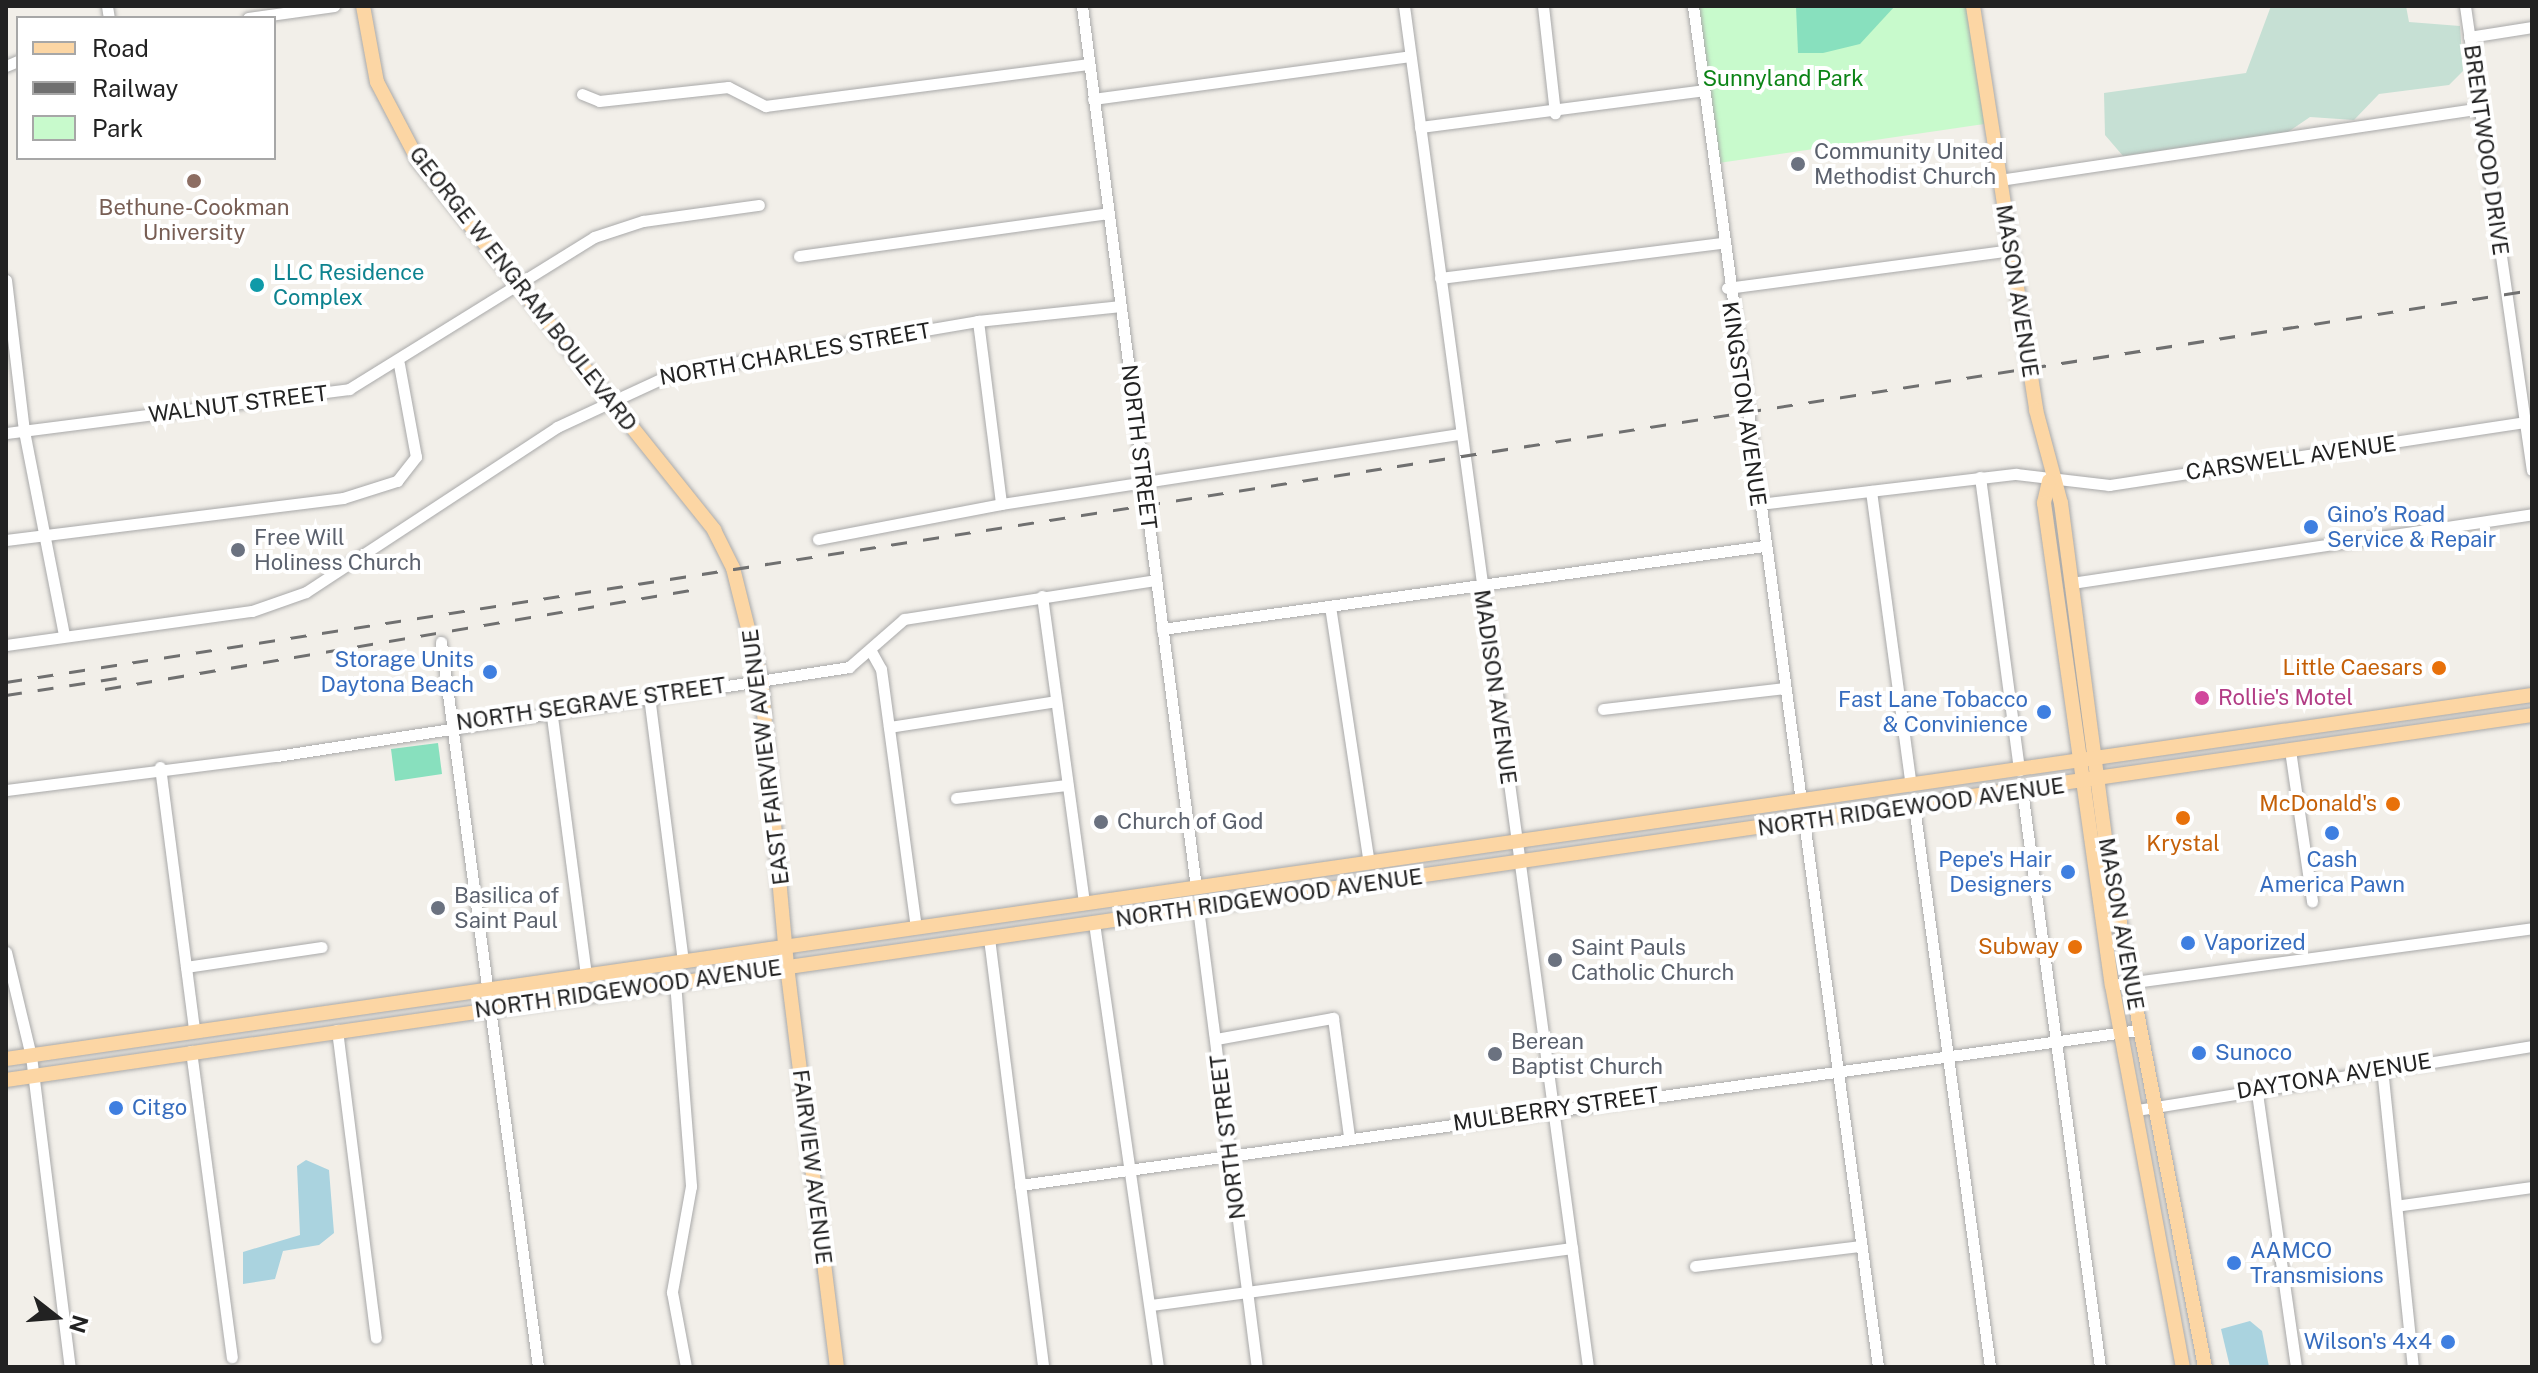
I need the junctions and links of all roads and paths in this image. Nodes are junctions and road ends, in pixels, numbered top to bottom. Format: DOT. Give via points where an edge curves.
graph roads {
  1 [pos="334,6"];
  2 [pos="363,6"];
  3 [pos="1082,6"];
  4 [pos="1404,6"];
  5 [pos="1543,6"];
  6 [pos="1693,6"];
  7 [pos="1973,6"];
  8 [pos="2465,6"];
  9 [pos="262,16"];
  10 [pos="2532,27"];
  11 [pos="2469,37"];
  12 [pos="1410,56"];
  13 [pos="1088,64"];
  14 [pos="1704,90"];
  15 [pos="582,94"];
  16 [pos="1093,99"];
  17 [pos="2480,108"];
  18 [pos="1555,113"];
  19 [pos="1420,127"];
  20 [pos="2000,180"];
  21 [pos="759,205"];
  22 [pos="1108,213"];
  23 [pos="1720,243"];
  24 [pos="2011,250"];
  25 [pos="799,256"];
  26 [pos="1440,278"];
  27 [pos="6,280"];
  28 [pos="519,286"];
  29 [pos="1727,288"];
  30 [pos="1120,306"];
  31 [pos="978,321"];
  32 [pos="399,364"];
  33 [pos="608,400"];
  34 [pos="2528,422"];
  35 [pos="24,431"];
  36 [pos="6,433"];
  37 [pos="1461,434"];
  38 [pos="2532,470"];
  39 [pos="1980,477"];
  40 [pos="2049,481"];
  41 [pos="1145,487"];
  42 [pos="1871,491"];
  43 [pos="1001,504"];
  44 [pos="1759,504"];
  45 [pos="2532,514"];
  46 [pos="46,534"];
  47 [pos="818,539"];
  48 [pos="6,540"];
  49 [pos="1764,546"];
  50 [pos="726,552"];
  51 [pos="1156,580"];
  52 [pos="2072,583"];
  53 [pos="1481,584"];
  54 [pos="1042,596"];
  55 [pos="1330,606"];
  56 [pos="1162,629"];
  57 [pos="64,635"];
  58 [pos="441,642"];
  59 [pos="6,645"];
  60 [pos="872,653"];
  61 [pos="761,680"];
  62 [pos="1784,688"];
  63 [pos="2532,695"];
  64 [pos="649,696"];
  65 [pos="1056,701"];
  66 [pos="551,709"];
  67 [pos="1603,709"];
  68 [pos="2532,715"];
  69 [pos="452,724"];
  70 [pos="889,727"];
  71 [pos="2290,750"];
  72 [pos="2088,760"];
  73 [pos="160,767"];
  74 [pos="2019,770"];
  75 [pos="2090,782"];
  76 [pos="1067,785"];
  77 [pos="1911,785"];
  78 [pos="6,790"];
  79 [pos="2022,790"];
  80 [pos="956,798"];
  81 [pos="1801,801"];
  82 [pos="1914,806"];
  83 [pos="1804,821"];
  84 [pos="1516,842"];
  85 [pos="1519,862"];
  86 [pos="1369,863"];
  87 [pos="1196,887"];
  88 [pos="2312,901"];
  89 [pos="1084,904"];
  90 [pos="1198,908"];
  91 [pos="1009,914"];
  92 [pos="1094,923"];
  93 [pos="916,927"];
  94 [pos="2532,928"];
  95 [pos="989,938"];
  96 [pos="788,945"];
  97 [pos="322,947"];
  98 [pos="6,952"];
  99 [pos="683,961"];
  100 [pos="787,966"];
  101 [pos="186,967"];
  102 [pos="586,975"];
  103 [pos="675,982"];
  104 [pos="2131,982"];
  105 [pos="2112,985"];
  106 [pos="488,988"];
  107 [pos="491,1009"];
  108 [pos="194,1030"];
  109 [pos="337,1030"];
  110 [pos="2139,1030"];
  111 [pos="2121,1031"];
  112 [pos="1216,1039"];
  113 [pos="2055,1039"];
  114 [pos="2532,1046"];
  115 [pos="191,1051"];
  116 [pos="1947,1054"];
  117 [pos="31,1056"];
  118 [pos="6,1059"];
  119 [pos="2382,1068"];
  120 [pos="1836,1070"];
  121 [pos="34,1076"];
  122 [pos="6,1080"];
  123 [pos="2256,1086"];
  124 [pos="2155,1107"];
  125 [pos="2137,1110"];
  126 [pos="1553,1111"];
  127 [pos="1349,1136"];
  128 [pos="1230,1156"];
  129 [pos="1127,1170"];
  130 [pos="1020,1185"];
  131 [pos="2532,1187"];
  132 [pos="2402,1205"];
  133 [pos="1860,1246"];
  134 [pos="1572,1248"];
  135 [pos="1695,1266"];
  136 [pos="1246,1292"];
  137 [pos="1151,1305"];
  138 [pos="376,1338"];
  139 [pos="232,1357"];
  140 [pos="70,1367"];
  141 [pos="538,1367"];
  142 [pos="686,1367"];
  143 [pos="837,1367"];
  144 [pos="1043,1367"];
  145 [pos="1158,1367"];
  146 [pos="1257,1367"];
  147 [pos="1588,1367"];
  148 [pos="1878,1367"];
  149 [pos="1990,1367"];
  150 [pos="2100,1367"];
  151 [pos="2183,1367"];
  152 [pos="2205,1367"];
  153 [pos="2296,1367"];
  154 [pos="2413,1367"];
  1 -- 9 [label="street"];
  2 -- 28 [label="main road, GEORGE W ENGRAM BOULEVARD" via="377,82 392,117"];
  3 -- 13 [label="street, NORTH STREET"];
  4 -- 12 [label="street, MADISON AVENUE"];
  5 -- 18 [label="street"];
  6 -- 14 [label="street, KINGSTON AVENUE"];
  7 -- 20 [label="main road, MASON AVENUE"];
  8 -- 11 [label="street, BRENTWOOD DRIVE"];
  10 -- 11 [label="street"];
  11 -- 17 [label="street, BRENTWOOD DRIVE"];
  12 -- 16 [label="street"];
  12 -- 19 [label="street, MADISON AVENUE"];
  13 -- 15 [label="street" via="765,106 728,87 599,101"];
  13 -- 16 [label="street, NORTH STREET"];
  14 -- 18 [label="street"];
  14 -- 23 [label="street, KINGSTON AVENUE"];
  16 -- 22 [label="street, NORTH STREET"];
  17 -- 20 [label="street"];
  17 -- 34 [label="street, BRENTWOOD DRIVE"];
  18 -- 19 [label="street"];
  19 -- 26 [label="street, MADISON AVENUE"];
  20 -- 24 [label="main road, MASON AVENUE"];
  21 -- 28 [label="street, WALNUT STREET" via="643,221 594,237"];
  22 -- 25 [label="street"];
  22 -- 30 [label="street, NORTH STREET"];
  23 -- 26 [label="street"];
  23 -- 29 [label="street, KINGSTON AVENUE"];
  24 -- 29 [label="street"];
  24 -- 40 [label="main road, MASON AVENUE"];
  26 -- 37 [label="street, MADISON AVENUE"];
  27 -- 35 [label="street"];
  28 -- 32 [label="street, WALNUT STREET"];
  28 -- 33 [label="main road, GEORGE W ENGRAM BOULEVARD"];
  29 -- 44 [label="street, KINGSTON AVENUE"];
  30 -- 31 [label="street, NORTH CHARLES STREET"];
  30 -- 41 [label="street, NORTH STREET"];
  31 -- 33 [label="street, NORTH CHARLES STREET" via="706,366"];
  31 -- 43 [label="street"];
  32 -- 35 [label="street, WALNUT STREET" via="349,389 311,396"];
  32 -- 46 [label="street" via="416,457 397,481 343,498"];
  33 -- 50 [label="main road, GEORGE W ENGRAM BOULEVARD"];
  33 -- 57 [label="street, NORTH CHARLES STREET" via="306,592 252,611"];
  34 -- 38 [label="street, BRENTWOOD DRIVE"];
  34 -- 40 [label="street, CARSWELL AVENUE" via="2109,485"];
  35 -- 36 [label="street, WALNUT STREET"];
  35 -- 46 [label="street"];
  37 -- 41 [label="street"];
  37 -- 53 [label="street, MADISON AVENUE"];
  39 -- 40 [label="street, CARSWELL AVENUE"];
  39 -- 42 [label="street, CARSWELL AVENUE"];
  39 -- 74 [label="street"];
  40 -- 52 [label="main road, MASON AVENUE" via="2060,500"];
  40 -- 72 [label="main road, MASON AVENUE" via="2044,503"];
  41 -- 43 [label="street"];
  41 -- 51 [label="street, NORTH STREET"];
  42 -- 44 [label="street, CARSWELL AVENUE"];
  42 -- 77 [label="street"];
  43 -- 47 [label="street"];
  44 -- 49 [label="street, KINGSTON AVENUE"];
  45 -- 52 [label="street"];
  46 -- 48 [label="street"];
  46 -- 57 [label="street"];
  49 -- 53 [label="street"];
  49 -- 62 [label="street, KINGSTON AVENUE"];
  50 -- 61 [label="main road, EAST FAIRVIEW AVENUE" via="750,620"];
  51 -- 54 [label="street, NORTH SEGRAVE STREET"];
  51 -- 56 [label="street, NORTH STREET"];
  52 -- 72 [label="main road, MASON AVENUE"];
  53 -- 55 [label="street"];
  53 -- 84 [label="street, MADISON AVENUE"];
  54 -- 60 [label="street, NORTH SEGRAVE STREET" via="904,619"];
  54 -- 65 [label="street"];
  55 -- 56 [label="street"];
  55 -- 86 [label="street"];
  56 -- 87 [label="street, NORTH STREET"];
  57 -- 59 [label="street, NORTH CHARLES STREET"];
  58 -- 69 [label="street"];
  60 -- 61 [label="street, NORTH SEGRAVE STREET" via="849,667"];
  60 -- 70 [label="street"];
  61 -- 64 [label="street, NORTH SEGRAVE STREET"];
  61 -- 96 [label="main road, EAST FAIRVIEW AVENUE"];
  62 -- 67 [label="street"];
  62 -- 81 [label="street, KINGSTON AVENUE"];
  63 -- 72 [label="main road, NORTH RIDGEWOOD AVENUE"];
  64 -- 66 [label="street, NORTH SEGRAVE STREET"];
  64 -- 99 [label="street"];
  65 -- 70 [label="street"];
  65 -- 76 [label="street"];
  66 -- 69 [label="street, NORTH SEGRAVE STREET"];
  66 -- 102 [label="street"];
  68 -- 71 [label="main road, NORTH RIDGEWOOD AVENUE"];
  69 -- 73 [label="street, NORTH SEGRAVE STREET" via="277,756"];
  69 -- 106 [label="street"];
  70 -- 93 [label="street"];
  71 -- 75 [label="main road, NORTH RIDGEWOOD AVENUE"];
  71 -- 88 [label="street"];
  72 -- 74 [label="main road, NORTH RIDGEWOOD AVENUE"];
  72 -- 75 [label="main road, MASON AVENUE"];
  73 -- 78 [label="street, NORTH SEGRAVE STREET"];
  73 -- 101 [label="street"];
  74 -- 77 [label="main road, NORTH RIDGEWOOD AVENUE"];
  75 -- 79 [label="main road, NORTH RIDGEWOOD AVENUE"];
  75 -- 104 [label="main road, MASON AVENUE"];
  75 -- 105 [label="main road, MASON AVENUE"];
  76 -- 80 [label="street"];
  76 -- 89 [label="street"];
  77 -- 81 [label="main road, NORTH RIDGEWOOD AVENUE"];
  79 -- 82 [label="main road, NORTH RIDGEWOOD AVENUE"];
  79 -- 113 [label="street"];
  81 -- 84 [label="main road, NORTH RIDGEWOOD AVENUE"];
  82 -- 83 [label="main road, NORTH RIDGEWOOD AVENUE"];
  82 -- 116 [label="street"];
  83 -- 85 [label="main road, NORTH RIDGEWOOD AVENUE"];
  83 -- 120 [label="street"];
  84 -- 85 [label="street, MADISON AVENUE"];
  84 -- 86 [label="main road, NORTH RIDGEWOOD AVENUE"];
  85 -- 90 [label="main road, NORTH RIDGEWOOD AVENUE"];
  85 -- 126 [label="street, MADISON AVENUE"];
  86 -- 87 [label="main road, NORTH RIDGEWOOD AVENUE"];
  87 -- 89 [label="main road, NORTH RIDGEWOOD AVENUE"];
  89 -- 91 [label="main road, NORTH RIDGEWOOD AVENUE"];
  90 -- 92 [label="main road, NORTH RIDGEWOOD AVENUE"];
  90 -- 112 [label="street, NORTH STREET"];
  91 -- 93 [label="main road, NORTH RIDGEWOOD AVENUE"];
  91 -- 95 [label="main road"];
  92 -- 95 [label="main road, NORTH RIDGEWOOD AVENUE"];
  92 -- 129 [label="street"];
  93 -- 96 [label="main road, NORTH RIDGEWOOD AVENUE"];
  94 -- 104 [label="street"];
  95 -- 100 [label="main road, NORTH RIDGEWOOD AVENUE"];
  95 -- 130 [label="street"];
  96 -- 99 [label="main road, NORTH RIDGEWOOD AVENUE"];
  96 -- 100 [label="main road, EAST FAIRVIEW AVENUE"];
  97 -- 101 [label="street"];
  98 -- 117 [label="street"];
  99 -- 102 [label="main road, NORTH RIDGEWOOD AVENUE"];
  100 -- 103 [label="main road, NORTH RIDGEWOOD AVENUE"];
  100 -- 143 [label="main road, FAIRVIEW AVENUE"];
  101 -- 108 [label="street"];
  102 -- 106 [label="main road, NORTH RIDGEWOOD AVENUE"];
  103 -- 107 [label="main road, NORTH RIDGEWOOD AVENUE"];
  103 -- 142 [label="street" via="691,1186 672,1292"];
  104 -- 105 [label="street"];
  104 -- 110 [label="main road, MASON AVENUE"];
  105 -- 111 [label="main road, MASON AVENUE"];
  106 -- 107 [label="street"];
  106 -- 108 [label="main road, NORTH RIDGEWOOD AVENUE"];
  107 -- 109 [label="main road, NORTH RIDGEWOOD AVENUE"];
  107 -- 141 [label="street"];
  108 -- 117 [label="main road, NORTH RIDGEWOOD AVENUE"];
  109 -- 115 [label="main road, NORTH RIDGEWOOD AVENUE"];
  109 -- 138 [label="street"];
  110 -- 111 [label="street, MULBERRY STREET"];
  110 -- 124 [label="main road, MASON AVENUE"];
  111 -- 113 [label="street, MULBERRY STREET"];
  111 -- 125 [label="main road, MASON AVENUE"];
  112 -- 127 [label="street" via="1333,1018"];
  112 -- 128 [label="street, NORTH STREET"];
  113 -- 116 [label="street, MULBERRY STREET"];
  113 -- 150 [label="street"];
  114 -- 119 [label="street, DAYTONA AVENUE"];
  115 -- 121 [label="main road, NORTH RIDGEWOOD AVENUE"];
  115 -- 139 [label="street"];
  116 -- 120 [label="street, MULBERRY STREET"];
  116 -- 149 [label="street"];
  117 -- 118 [label="main road, NORTH RIDGEWOOD AVENUE"];
  117 -- 121 [label="street"];
  119 -- 123 [label="street, DAYTONA AVENUE"];
  119 -- 132 [label="street"];
  120 -- 126 [label="street, MULBERRY STREET"];
  120 -- 133 [label="street"];
  121 -- 122 [label="main road, NORTH RIDGEWOOD AVENUE"];
  121 -- 140 [label="street"];
  123 -- 124 [label="street, DAYTONA AVENUE"];
  123 -- 153 [label="street"];
  124 -- 125 [label="street, DAYTONA AVENUE"];
  124 -- 152 [label="main road, MASON AVENUE"];
  125 -- 151 [label="main road, MASON AVENUE"];
  126 -- 127 [label="street, MULBERRY STREET"];
  126 -- 134 [label="street, MADISON AVENUE"];
  127 -- 128 [label="street, MULBERRY STREET"];
  128 -- 129 [label="street, MULBERRY STREET"];
  128 -- 136 [label="street, NORTH STREET"];
  129 -- 130 [label="street, MULBERRY STREET"];
  129 -- 137 [label="street"];
  130 -- 144 [label="street"];
  131 -- 132 [label="street"];
  132 -- 154 [label="street"];
  133 -- 135 [label="street"];
  133 -- 148 [label="street"];
  134 -- 136 [label="street"];
  134 -- 147 [label="street, MADISON AVENUE"];
  136 -- 137 [label="street"];
  136 -- 146 [label="street, NORTH STREET"];
  137 -- 145 [label="street"];
}
